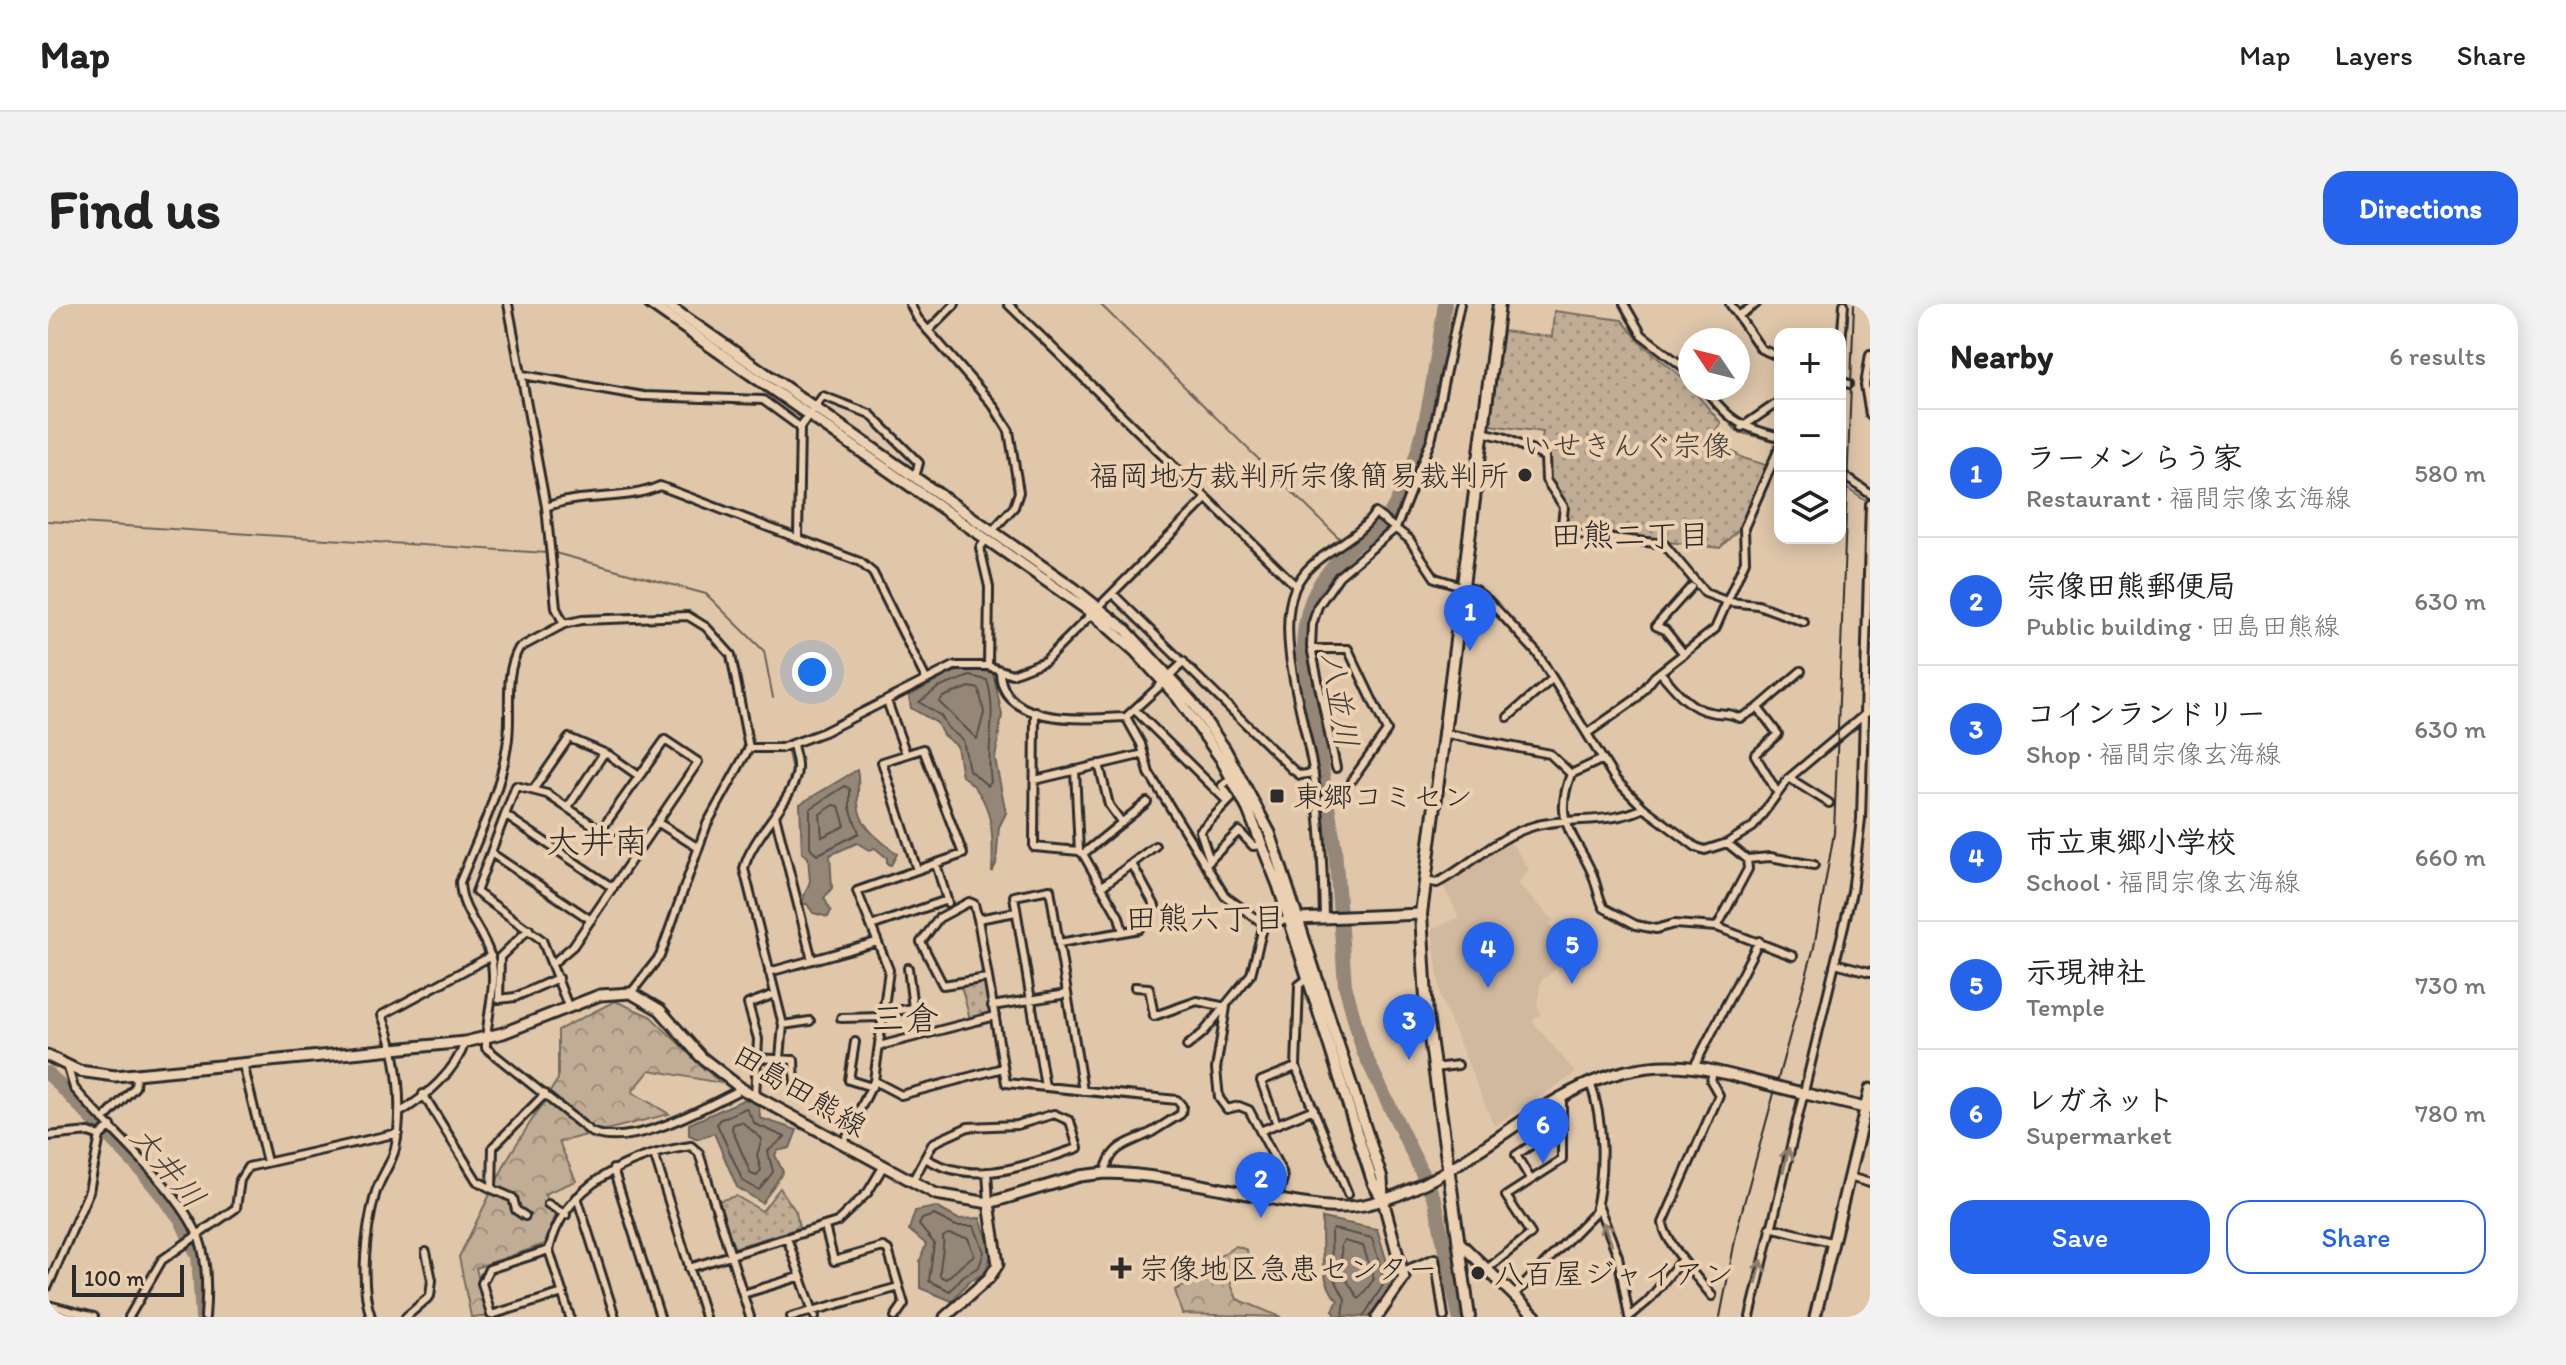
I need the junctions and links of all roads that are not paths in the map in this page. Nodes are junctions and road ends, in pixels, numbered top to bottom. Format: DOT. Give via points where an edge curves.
graph roads {
  1 [pos="508,304"];
  2 [pos="650,304"];
  3 [pos="666,304"];
  4 [pos="910,304"];
  5 [pos="955,304"];
  6 [pos="1008,304"];
  7 [pos="1460,304"];
  8 [pos="1499,304"];
  9 [pos="1624,304"];
  10 [pos="1730,304"];
  11 [pos="1756,304"];
  12 [pos="1844,304"];
  13 [pos="1738,316"];
  14 [pos="1842,328"];
  15 [pos="928,331"];
  16 [pos="1774,354"];
  17 [pos="1870,354"];
  18 [pos="1678,363"];
  19 [pos="523,375"];
  20 [pos="1846,383"];
  21 [pos="1849,384"];
  22 [pos="1714,400"];
  23 [pos="1774,405"];
  24 [pos="812,411"];
  25 [pos="1870,415"];
  26 [pos="800,427"];
  27 [pos="1742,427"];
  28 [pos="1482,432"];
  29 [pos="1774,435"];
  30 [pos="1774,460"];
  31 [pos="915,477"];
  32 [pos="1846,477"];
  33 [pos="1870,494"];
  34 [pos="1206,499"];
  35 [pos="1870,505"];
  36 [pos="546,507"];
  37 [pos="1394,527"];
  38 [pos="989,534"];
  39 [pos="798,536"];
  40 [pos="1869,546"];
  41 [pos="1296,586"];
  42 [pos="1462,586"];
  43 [pos="1691,587"];
  44 [pos="1113,594"];
  45 [pos="1729,602"];
  46 [pos="1096,610"];
  47 [pos="1804,622"];
  48 [pos="564,624"];
  49 [pos="1312,649"];
  50 [pos="1684,654"];
  51 [pos="1184,662"];
  52 [pos="988,666"];
  53 [pos="1801,671"];
  54 [pos="1000,672"];
  55 [pos="1660,672"];
  56 [pos="1167,678"];
  57 [pos="926,679"];
  58 [pos="1552,679"];
  59 [pos="887,701"];
  60 [pos="1758,708"];
  61 [pos="1035,711"];
  62 [pos="1136,711"];
  63 [pos="1867,713"];
  64 [pos="1126,717"];
  65 [pos="1508,717"];
  66 [pos="1589,732"];
  67 [pos="1442,733"];
  68 [pos="793,744"];
  69 [pos="749,748"];
  70 [pos="604,753"];
  71 [pos="906,754"];
  72 [pos="1144,754"];
  73 [pos="1603,759"];
  74 [pos="1099,764"];
  75 [pos="1336,768"];
  76 [pos="1075,770"];
  77 [pos="1314,773"];
  78 [pos="1571,774"];
  79 [pos="639,776"];
  80 [pos="1232,777"];
  81 [pos="1789,778"];
  82 [pos="1035,780"];
  83 [pos="1352,780"];
  84 [pos="533,790"];
  85 [pos="1777,792"];
  86 [pos="1147,802"];
  87 [pos="1228,802"];
  88 [pos="1829,803"];
  89 [pos="568,807"];
  90 [pos="1644,808"];
  91 [pos="505,815"];
  92 [pos="775,815"];
  93 [pos="1861,819"];
  94 [pos="1564,821"];
  95 [pos="1870,821"];
  96 [pos="657,822"];
  97 [pos="1122,823"];
  98 [pos="601,830"];
  99 [pos="1727,843"];
  100 [pos="1263,845"];
  101 [pos="1155,846"];
  102 [pos="697,847"];
  103 [pos="491,853"];
  104 [pos="1081,853"];
  105 [pos="636,854"];
  106 [pos="1747,859"];
  107 [pos="1208,863"];
  108 [pos="936,864"];
  109 [pos="1132,864"];
  110 [pos="1814,865"];
  111 [pos="917,870"];
  112 [pos="1424,881"];
  113 [pos="1101,887"];
  114 [pos="613,888"];
  115 [pos="947,900"];
  116 [pos="1155,906"];
  117 [pos="950,911"];
  118 [pos="1016,912"];
  119 [pos="1421,914"];
  120 [pos="1326,917"];
  121 [pos="978,919"];
  122 [pos="1300,919"];
  123 [pos="591,920"];
  124 [pos="1288,920"];
  125 [pos="1264,924"];
  126 [pos="871,926"];
  127 [pos="1717,927"];
  128 [pos="529,929"];
  129 [pos="1139,929"];
  130 [pos="1123,932"];
  131 [pos="1759,941"];
  132 [pos="877,942"];
  133 [pos="1059,943"];
  134 [pos="491,956"];
  135 [pos="1793,956"];
  136 [pos="812,960"];
  137 [pos="553,963"];
  138 [pos="1835,963"];
  139 [pos="908,968"];
  140 [pos="769,972"];
  141 [pos="1870,972"];
  142 [pos="558,978"];
  143 [pos="987,978"];
  144 [pos="1308,978"];
  145 [pos="1135,987"];
  146 [pos="631,993"];
  147 [pos="775,994"];
  148 [pos="1067,994"];
  149 [pos="1030,1000"];
  150 [pos="568,1006"];
  151 [pos="992,1006"];
  152 [pos="1226,1007"];
  153 [pos="883,1015"];
  154 [pos="995,1016"];
  155 [pos="841,1018"];
  156 [pos="810,1021"];
  157 [pos="783,1025"];
  158 [pos="486,1037"];
  159 [pos="465,1042"];
  160 [pos="855,1042"];
  161 [pos="879,1046"];
  162 [pos="1187,1046"];
  163 [pos="393,1049"];
  164 [pos="48,1056"];
  165 [pos="756,1058"];
  166 [pos="780,1058"];
  167 [pos="243,1064"];
  168 [pos="1458,1065"];
  169 [pos="1296,1067"];
  170 [pos="1694,1067"];
  171 [pos="68,1068"];
  172 [pos="1003,1068"];
  173 [pos="1434,1068"];
  174 [pos="1713,1070"];
  175 [pos="136,1074"];
  176 [pos="1590,1082"];
  177 [pos="873,1084"];
  178 [pos="1045,1087"];
  179 [pos="742,1089"];
  180 [pos="1870,1089"];
  181 [pos="795,1090"];
  182 [pos="1083,1091"];
  183 [pos="1800,1092"];
  184 [pos="423,1094"];
  185 [pos="545,1094"];
  186 [pos="755,1097"];
  187 [pos="1562,1097"];
  188 [pos="1314,1109"];
  189 [pos="1868,1109"];
  190 [pos="399,1113"];
  191 [pos="103,1120"];
  192 [pos="1277,1124"];
  193 [pos="1562,1125"];
  194 [pos="111,1126"];
  195 [pos="1260,1131"];
  196 [pos="398,1133"];
  197 [pos="48,1136"];
  198 [pos="100,1136"];
  199 [pos="842,1145"];
  200 [pos="655,1157"];
  201 [pos="925,1158"];
  202 [pos="267,1162"];
  203 [pos="883,1167"];
  204 [pos="613,1169"];
  205 [pos="1450,1169"];
  206 [pos="987,1172"];
  207 [pos="1105,1173"];
  208 [pos="1849,1177"];
  209 [pos="1531,1180"];
  210 [pos="912,1182"];
  211 [pos="1870,1183"];
  212 [pos="492,1189"];
  213 [pos="1348,1194"];
  214 [pos="577,1197"];
  215 [pos="1277,1199"];
  216 [pos="1383,1200"];
  217 [pos="989,1203"];
  218 [pos="1597,1203"];
  219 [pos="548,1204"];
  220 [pos="566,1215"];
  221 [pos="525,1216"];
  222 [pos="825,1227"];
  223 [pos="1770,1227"];
  224 [pos="198,1237"];
  225 [pos="787,1238"];
  226 [pos="1459,1242"];
  227 [pos="1831,1242"];
  228 [pos="549,1250"];
  229 [pos="426,1252"];
  230 [pos="731,1256"];
  231 [pos="1682,1259"];
  232 [pos="689,1268"];
  233 [pos="1488,1268"];
  234 [pos="1403,1271"];
  235 [pos="799,1277"];
  236 [pos="48,1286"];
  237 [pos="899,1287"];
  238 [pos="563,1293"];
  239 [pos="743,1294"];
  240 [pos="1514,1295"];
  241 [pos="1712,1296"];
  242 [pos="48,1305"];
  243 [pos="813,1314"];
  244 [pos="896,1316"];
  245 [pos="94,1317"];
  246 [pos="129,1317"];
  247 [pos="205,1317"];
  248 [pos="371,1317"];
  249 [pos="406,1317"];
  250 [pos="570,1317"];
  251 [pos="615,1317"];
  252 [pos="660,1317"];
  253 [pos="705,1317"];
  254 [pos="750,1317"];
  255 [pos="791,1317"];
  256 [pos="945,1317"];
  257 [pos="1377,1317"];
  258 [pos="1444,1317"];
  259 [pos="1469,1317"];
  260 [pos="1536,1317"];
  261 [pos="1629,1317"];
  262 [pos="1750,1317"];
  263 [pos="1815,1317"];
  1 -- 19 [label="street"];
  2 -- 24 [label="street"];
  3 -- 24 [label="street"];
  4 -- 15 [label="street"];
  5 -- 15 [label="street"];
  6 -- 34 [label="street"];
  7 -- 37 [label="street" via="1432,437"];
  8 -- 28 [label="main road"];
  9 -- 18 [label="street" via="1642,335"];
  10 -- 13 [label="street"];
  11 -- 13 [label="street"];
  12 -- 14 [label="street"];
  13 -- 16 [label="street" via="1761,349"];
  15 -- 38 [label="street" via="993,405 1013,443 1018,500"];
  17 -- 25 [label="street" via="1862,385"];
  19 -- 26 [label="street" via="643,396 763,400"];
  19 -- 36 [label="street"];
  20 -- 21 [label="street"];
  22 -- 27 [label="street"];
  23 -- 27 [label="street"];
  24 -- 26 [label="street"];
  24 -- 31 [label="street"];
  24 -- 31 [label="street" via="823,396 870,414 919,463"];
  24 -- 38 [label="street"];
  26 -- 39 [label="street"];
  27 -- 29 [label="street"];
  28 -- 42 [label="main road"];
  28 -- 45 [label="street" via="1545,457 1546,480 1564,507 1561,532 1664,544 1705,593"];
  30 -- 45 [label="street" via="1744,528 1745,561"];
  31 -- 38 [label="street"];
  32 -- 33 [label="street"];
  34 -- 41 [label="street"];
  34 -- 44 [label="street"];
  35 -- 40 [label="street"];
  36 -- 39 [label="street" via="569,498 644,493 660,486"];
  36 -- 48 [label="street" via="556,608"];
  37 -- 41 [label="street" via="1375,513 1354,536 1320,557"];
  37 -- 42 [label="street" via="1409,539 1435,578"];
  37 -- 49 [label="street" via="1325,594 1312,625"];
  38 -- 46 [label="street"];
  38 -- 52 [label="street" via="980,552 989,587"];
  39 -- 57 [label="street" via="860,562 873,573"];
  40 -- 63 [label="street"];
  41 -- 77 [label="street" via="1288,619 1290,644"];
  42 -- 58 [label="street" via="1489,601 1537,653"];
  42 -- 67 [label="main road"];
  43 -- 50 [label="street" via="1656,626"];
  44 -- 46 [label="street"];
  44 -- 51 [label="street"];
  45 -- 47 [label="street" via="1758,605"];
  45 -- 50 [label="street" via="1715,629"];
  46 -- 54 [label="street" via="1045,661 1012,674"];
  46 -- 56 [label="street"];
  48 -- 69 [label="street" via="679,615 706,627 731,655"];
  48 -- 134 [label="street" via="519,648 515,656 502,770 460,882 463,904"];
  49 -- 75 [label="street"];
  49 -- 83 [label="street" via="1348,649 1386,725 1387,731"];
  50 -- 55 [label="street"];
  51 -- 56 [label="street"];
  51 -- 77 [label="street" via="1293,770"];
  52 -- 54 [label="street"];
  52 -- 57 [label="street" via="954,666"];
  53 -- 60 [label="street"];
  54 -- 61 [label="street" via="1005,695"];
  55 -- 60 [label="street" via="1682,696 1711,713 1729,711 1740,718"];
  55 -- 66 [label="street" via="1636,699"];
  56 -- 62 [label="street"];
  56 -- 80 [label="street"];
  56 -- 122 [label="street" via="1237,769 1270,833"];
  57 -- 59 [label="street"];
  58 -- 65 [label="street"];
  58 -- 66 [label="street"];
  59 -- 68 [label="street"];
  59 -- 71 [label="street"];
  60 -- 85 [label="street" via="1778,734 1755,755"];
  61 -- 64 [label="street" via="1054,717"];
  61 -- 82 [label="street"];
  62 -- 64 [label="street"];
  62 -- 87 [label="street"];
  63 -- 81 [label="street"];
  63 -- 93 [label="street"];
  64 -- 72 [label="street"];
  66 -- 73 [label="street"];
  67 -- 78 [label="street" via="1550,754"];
  67 -- 112 [label="main road"];
  68 -- 69 [label="street"];
  68 -- 92 [label="street" via="797,770"];
  69 -- 102 [label="street"];
  70 -- 79 [label="street"];
  70 -- 84 [label="street" via="569,738"];
  70 -- 89 [label="street"];
  71 -- 108 [label="street" via="927,752 963,854"];
  71 -- 111 [label="street" via="882,762"];
  72 -- 74 [label="street"];
  72 -- 107 [label="street" via="1149,773"];
  73 -- 78 [label="street"];
  73 -- 90 [label="street"];
  74 -- 76 [label="street"];
  74 -- 97 [label="street" via="1109,805"];
  76 -- 82 [label="street"];
  76 -- 104 [label="street"];
  77 -- 120 [label="street"];
  78 -- 94 [label="street"];
  79 -- 96 [label="street" via="665,740 698,762"];
  79 -- 98 [label="street"];
  80 -- 87 [label="street" via="1222,786"];
  80 -- 100 [label="street"];
  81 -- 85 [label="street"];
  81 -- 88 [label="street"];
  82 -- 104 [label="street" via="1034,847"];
  84 -- 89 [label="street"];
  84 -- 91 [label="street" via="516,786"];
  85 -- 99 [label="street" via="1753,827"];
  86 -- 97 [label="street"];
  87 -- 107 [label="street" via="1200,831"];
  89 -- 98 [label="street"];
  90 -- 94 [label="street" via="1623,818"];
  90 -- 99 [label="street" via="1696,847 1705,850"];
  91 -- 103 [label="street"];
  91 -- 114 [label="street"];
  92 -- 136 [label="street"];
  92 -- 140 [label="street" via="750,847 744,869"];
  93 -- 95 [label="street"];
  93 -- 138 [label="street" via="1852,892"];
  94 -- 112 [label="street" via="1517,832 1437,883"];
  94 -- 127 [label="street" via="1604,908 1656,929 1674,924"];
  96 -- 102 [label="street"];
  96 -- 105 [label="street"];
  97 -- 104 [label="street"];
  98 -- 105 [label="street"];
  99 -- 106 [label="street"];
  100 -- 107 [label="street" via="1253,846 1239,831"];
  100 -- 124 [label="street"];
  101 -- 109 [label="street"];
  102 -- 146 [label="street" via="660,956"];
  103 -- 123 [label="street"];
  103 -- 128 [label="street" via="476,892"];
  104 -- 113 [label="street"];
  105 -- 114 [label="street"];
  106 -- 110 [label="street" via="1770,857"];
  106 -- 127 [label="street" via="1748,869"];
  107 -- 125 [label="street" via="1225,896"];
  108 -- 111 [label="street"];
  108 -- 115 [label="street"];
  109 -- 113 [label="street"];
  109 -- 116 [label="street"];
  111 -- 126 [label="street" via="857,891"];
  112 -- 119 [label="main road"];
  113 -- 130 [label="street"];
  114 -- 123 [label="street"];
  115 -- 117 [label="street"];
  115 -- 126 [label="street"];
  117 -- 121 [label="street" via="969,902"];
  117 -- 143 [label="street" via="921,942 928,959 943,985"];
  118 -- 121 [label="street"];
  118 -- 133 [label="street" via="1014,896 1050,889"];
  118 -- 149 [label="street"];
  119 -- 120 [label="street"];
  119 -- 173 [label="main road"];
  120 -- 122 [label="street"];
  121 -- 143 [label="street"];
  122 -- 124 [label="street"];
  122 -- 216 [label="street" via="1382,1179"];
  123 -- 137 [label="street"];
  124 -- 125 [label="street"];
  124 -- 144 [label="street"];
  125 -- 152 [label="street" via="1251,974"];
  126 -- 132 [label="street"];
  127 -- 131 [label="street"];
  128 -- 137 [label="street" via="542,940"];
  128 -- 142 [label="street" via="500,957 499,999"];
  129 -- 130 [label="street"];
  130 -- 133 [label="street"];
  131 -- 135 [label="street"];
  131 -- 170 [label="street"];
  132 -- 136 [label="street"];
  132 -- 153 [label="street" via="889,970"];
  133 -- 148 [label="street"];
  134 -- 158 [label="street"];
  134 -- 163 [label="street" via="382,1015"];
  136 -- 140 [label="street"];
  137 -- 142 [label="street"];
  138 -- 141 [label="street"];
  138 -- 183 [label="street"];
  139 -- 153 [label="street" via="913,1008"];
  140 -- 147 [label="street"];
  142 -- 150 [label="street"];
  143 -- 151 [label="street"];
  144 -- 169 [label="street" via="1299,985"];
  144 -- 216 [label="street" via="1373,1183"];
  145 -- 152 [label="street" via="1149,988 1154,1016 1197,1001"];
  146 -- 150 [label="street" via="600,995"];
  146 -- 179 [label="street, 田島田熊線" via="660,1010 701,1057"];
  147 -- 157 [label="street"];
  147 -- 165 [label="street" via="748,1004 758,1039"];
  148 -- 149 [label="street"];
  148 -- 182 [label="street"];
  149 -- 151 [label="street"];
  149 -- 178 [label="street"];
  150 -- 158 [label="street"];
  151 -- 154 [label="street"];
  152 -- 162 [label="street"];
  152 -- 195 [label="street" via="1218,1048 1219,1098 1227,1109 1249,1110"];
  153 -- 155 [label="street"];
  153 -- 161 [label="street"];
  154 -- 161 [label="street"];
  154 -- 172 [label="street"];
  156 -- 157 [label="street"];
  157 -- 166 [label="street"];
  158 -- 159 [label="street"];
  158 -- 185 [label="street" via="486,1048"];
  159 -- 163 [label="street"];
  159 -- 184 [label="street" via="461,1056"];
  160 -- 177 [label="street" via="849,1080"];
  161 -- 177 [label="street"];
  163 -- 167 [label="street"];
  163 -- 190 [label="street"];
  164 -- 171 [label="street"];
  165 -- 166 [label="street"];
  165 -- 186 [label="street"];
  166 -- 181 [label="street" via="792,1058 796,1064"];
  167 -- 175 [label="street"];
  167 -- 202 [label="street"];
  168 -- 173 [label="street"];
  169 -- 188 [label="street"];
  169 -- 192 [label="street" via="1261,1081"];
  170 -- 174 [label="street, 田島田熊線"];
  170 -- 176 [label="street, 田島田熊線" via="1644,1067"];
  171 -- 175 [label="street" via="101,1075"];
  171 -- 191 [label="street" via="74,1088"];
  172 -- 177 [label="street" via="901,1095"];
  172 -- 178 [label="street" via="1006,1083"];
  173 -- 205 [label="main road"];
  174 -- 183 [label="street, 田島田熊線, bridge"];
  174 -- 231 [label="street" via="1711,1081 1719,1095 1663,1223"];
  175 -- 191 [label="street" via="135,1087"];
  176 -- 187 [label="street, 田島田熊線"];
  176 -- 218 [label="street" via="1601,1134"];
  177 -- 199 [label="street"];
  178 -- 182 [label="street"];
  179 -- 185 [label="street" via="661,1127 612,1137 591,1132"];
  179 -- 186 [label="street, 田島田熊線"];
  180 -- 189 [label="street"];
  182 -- 207 [label="street" via="1177,1100 1182,1106 1181,1114 1115,1149"];
  183 -- 189 [label="street, 田島田熊線"];
  223 -- 183 [label="street, one-way"];
  184 -- 190 [label="street"];
  184 -- 212 [label="street" via="477,1181"];
  185 -- 212 [label="street" via="493,1147"];
  186 -- 199 [label="street, 田島田熊線"];
  187 -- 193 [label="street"];
  187 -- 205 [label="street, 田島田熊線"];
  188 -- 192 [label="street"];
  188 -- 213 [label="street"];
  189 -- 208 [label="street"];
  190 -- 196 [label="street"];
  191 -- 194 [label="street"];
  192 -- 195 [label="street"];
  193 -- 209 [label="street" via="1562,1160"];
  193 -- 209 [label="street" via="1516,1155"];
  194 -- 198 [label="street"];
  194 -- 224 [label="street"];
  195 -- 215 [label="street" via="1282,1172"];
  196 -- 202 [label="street"];
  196 -- 248 [label="street" via="375,1194 364,1297"];
  197 -- 198 [label="street"];
  198 -- 236 [label="street" via="89,1191"];
  199 -- 203 [label="street, 田島田熊線"];
  200 -- 204 [label="street"];
  200 -- 230 [label="street" via="691,1146 699,1153"];
  200 -- 232 [label="street"];
  201 -- 206 [label="street" via="946,1170"];
  201 -- 206 [label="street" via="933,1143 968,1127 1017,1125 1054,1114 1070,1121 1078,1148"];
  201 -- 210 [label="street"];
  202 -- 224 [label="street" via="244,1171 236,1208"];
  203 -- 210 [label="street, 田島田熊線"];
  203 -- 222 [label="street" via="868,1192"];
  204 -- 214 [label="street"];
  204 -- 252 [label="street"];
  205 -- 216 [label="street, 田島田熊線"];
  205 -- 226 [label="main road"];
  206 -- 217 [label="street"];
  207 -- 215 [label="street, 田島田熊線"];
  207 -- 217 [label="street, 田島田熊線"];
  208 -- 211 [label="street"];
  208 -- 227 [label="street"];
  209 -- 233 [label="street" via="1506,1196 1531,1234"];
  210 -- 217 [label="street, 田島田熊線" via="948,1199"];
  212 -- 221 [label="street" via="513,1198 516,1210"];
  214 -- 220 [label="street"];
  214 -- 251 [label="street"];
  215 -- 216 [label="street, 田島田熊線" via="1323,1207"];
  216 -- 234 [label="street"];
  217 -- 256 [label="street" via="998,1264"];
  218 -- 240 [label="street" via="1592,1218"];
  261 -- 218 [label="street, one-way" via="1618,1256"];
  219 -- 220 [label="street"];
  220 -- 228 [label="street"];
  222 -- 225 [label="street"];
  222 -- 237 [label="street" via="834,1261 888,1250"];
  223 -- 227 [label="street"];
  262 -- 223 [label="street, one-way"];
  224 -- 246 [label="street" via="162,1260"];
  224 -- 247 [label="street" via="207,1288"];
  225 -- 230 [label="street"];
  225 -- 235 [label="street"];
  226 -- 233 [label="street"];
  226 -- 259 [label="main road"];
  227 -- 263 [label="street"];
  228 -- 238 [label="street"];
  228 -- 238 [label="street" via="489,1269 482,1283 491,1315"];
  229 -- 249 [label="street" via="430,1296"];
  230 -- 232 [label="street"];
  230 -- 239 [label="street"];
  231 -- 241 [label="street"];
  231 -- 261 [label="street"];
  232 -- 253 [label="street"];
  233 -- 240 [label="street"];
  234 -- 257 [label="street" via="1403,1284"];
  234 -- 258 [label="street" via="1435,1258"];
  235 -- 239 [label="street"];
  235 -- 243 [label="street"];
  237 -- 243 [label="street"];
  237 -- 244 [label="street" via="904,1304"];
  238 -- 250 [label="street"];
  239 -- 254 [label="street"];
  240 -- 260 [label="street"];
  242 -- 245 [label="street"];
  243 -- 255 [label="street"];
}
